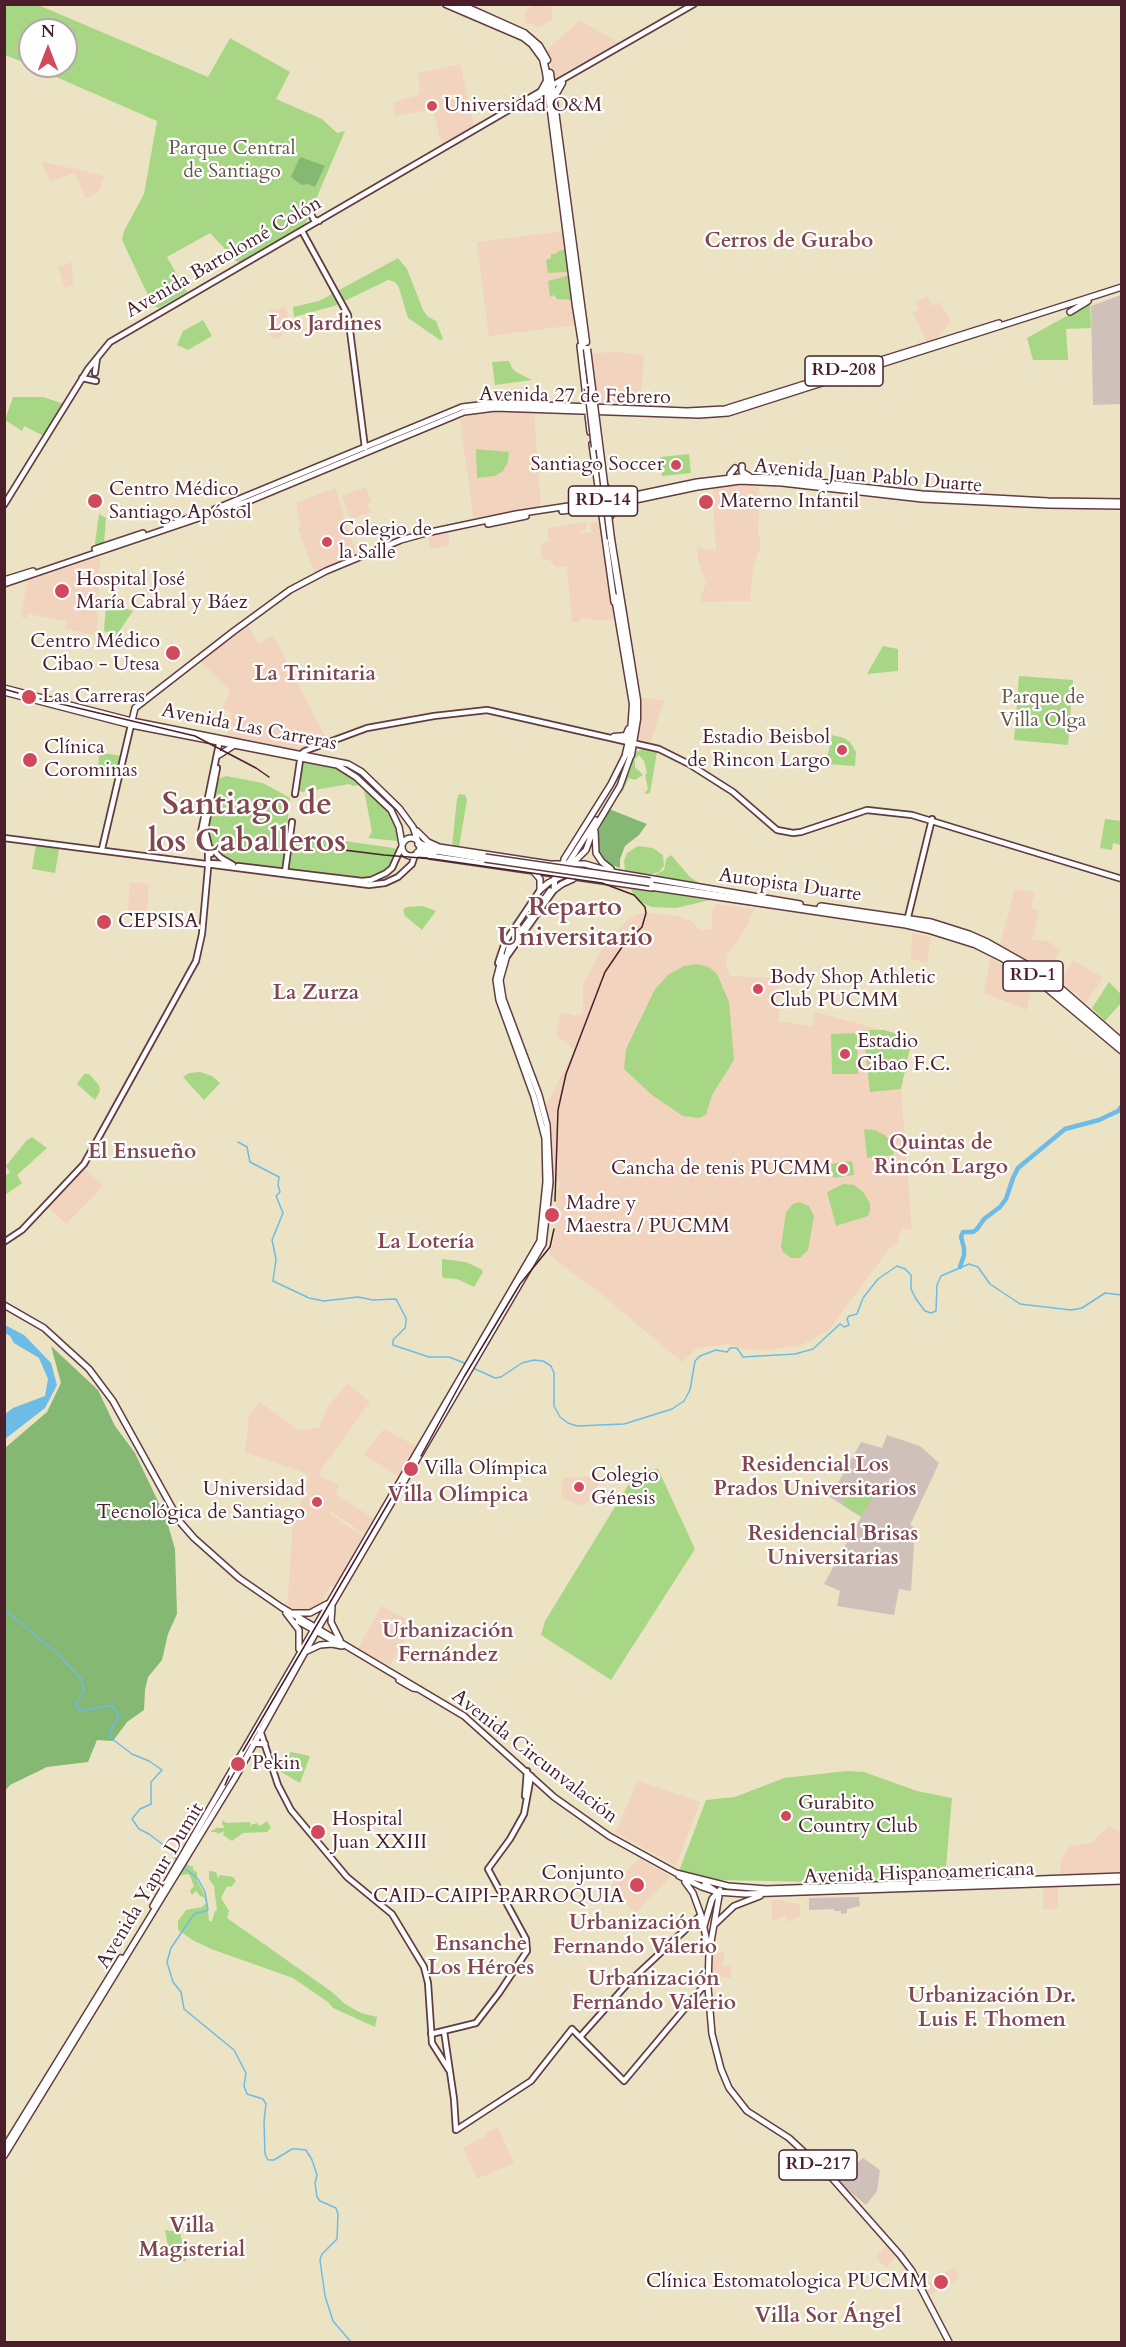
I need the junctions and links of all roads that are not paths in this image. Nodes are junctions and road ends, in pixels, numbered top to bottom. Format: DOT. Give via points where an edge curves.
graph roads {
  1 [pos="446,4"];
  2 [pos="459,4"];
  3 [pos="694,4"];
  4 [pos="549,76"];
  5 [pos="562,81"];
  6 [pos="550,88"];
  7 [pos="541,93"];
  8 [pos="552,98"];
  9 [pos="312,214"];
  10 [pos="319,221"];
  11 [pos="302,231"];
  12 [pos="1122,287"];
  13 [pos="1097,295"];
  14 [pos="578,305"];
  15 [pos="1070,312"];
  16 [pos="97,356"];
  17 [pos="95,373"];
  18 [pos="82,378"];
  19 [pos="96,381"];
  20 [pos="587,409"];
  21 [pos="597,409"];
  22 [pos="365,447"];
  23 [pos="740,473"];
  24 [pos="730,480"];
  25 [pos="606,487"];
  26 [pos="598,492"];
  27 [pos="621,500"];
  28 [pos="609,502"];
  29 [pos="600,504"];
  30 [pos="1122,504"];
  31 [pos="4,505"];
  32 [pos="589,505"];
  33 [pos="610,518"];
  34 [pos="601,519"];
  35 [pos="4,582"];
  36 [pos="620,613"];
  37 [pos="4,690"];
  38 [pos="633,714"];
  39 [pos="132,722"];
  40 [pos="614,737"];
  41 [pos="220,741"];
  42 [pos="632,741"];
  43 [pos="233,746"];
  44 [pos="629,754"];
  45 [pos="219,755"];
  46 [pos="301,756"];
  47 [pos="295,794"];
  48 [pos="932,819"];
  49 [pos="292,822"];
  50 [pos="596,826"];
  51 [pos="413,827"];
  52 [pos="4,838"];
  53 [pos="419,843"];
  54 [pos="402,846"];
  55 [pos="211,847"];
  56 [pos="102,849"];
  57 [pos="433,849"];
  58 [pos="416,854"];
  59 [pos="548,864"];
  60 [pos="209,865"];
  61 [pos="233,865"];
  62 [pos="591,865"];
  63 [pos="566,866"];
  64 [pos="578,868"];
  65 [pos="532,871"];
  66 [pos="285,873"];
  67 [pos="627,874"];
  68 [pos="552,876"];
  69 [pos="580,878"];
  70 [pos="1122,879"];
  71 [pos="341,880"];
  72 [pos="650,884"];
  73 [pos="715,888"];
  74 [pos="734,889"];
  75 [pos="548,890"];
  76 [pos="800,904"];
  77 [pos="782,906"];
  78 [pos="907,921"];
  79 [pos="500,969"];
  80 [pos="1120,1049"];
  81 [pos="4,1242"];
  82 [pos="4,1305"];
  83 [pos="332,1601"];
  84 [pos="287,1612"];
  85 [pos="316,1629"];
  86 [pos="343,1645"];
  87 [pos="302,1653"];
  88 [pos="263,1714"];
  89 [pos="254,1718"];
  90 [pos="259,1728"];
  91 [pos="253,1743"];
  92 [pos="265,1744"];
  93 [pos="529,1773"];
  94 [pos="538,1782"];
  95 [pos="530,1785"];
  96 [pos="524,1814"];
  97 [pos="187,1852"];
  98 [pos="176,1872"];
  99 [pos="676,1873"];
  100 [pos="1122,1876"];
  101 [pos="682,1879"];
  102 [pos="1122,1881"];
  103 [pos="768,1891"];
  104 [pos="717,1892"];
  105 [pos="704,1915"];
  106 [pos="719,1917"];
  107 [pos="708,1953"];
  108 [pos="708,1987"];
  109 [pos="444,2031"];
  110 [pos="431,2034"];
  111 [pos="580,2037"];
  112 [pos="447,2062"];
  113 [pos="4,2148"];
  114 [pos="4,2156"];
  115 [pos="949,2343"];
  1 -- 4 [label="highway" via="528,40 543,59"];
  2 -- 4 [label="highway" via="530,37 543,51"];
  3 -- 5 [label="main road, Avenida Bartolomé Colón"];
  4 -- 5 [label="highway"];
  4 -- 6 [label="highway"];
  4 -- 7 [label="highway"];
  5 -- 6 [label="main road, Avenida Bartolomé Colón"];
  5 -- 8 [label="highway"];
  6 -- 7 [label="main road, Avenida Bartolomé Colón"];
  6 -- 8 [label="highway"];
  7 -- 8 [label="highway"];
  7 -- 10 [label="main road, Avenida Bartolomé Colón"];
  8 -- 14 [label="highway"];
  9 -- 10 [label="main road"];
  10 -- 11 [label="main road, Avenida Bartolomé Colón"];
  11 -- 16 [label="main road, Avenida Bartolomé Colón" via="113,340"];
  11 -- 22 [label="main road" via="348,315"];
  12 -- 13 [label="main road, Avenida 27 de Febrero / RD-208"];
  13 -- 15 [label="main road"];
  13 -- 21 [label="main road, Avenida 27 de Febrero / RD-208" via="732,412 713,415"];
  14 -- 20 [label="main road"];
  14 -- 21 [label="main road"];
  14 -- 36 [label="highway, bridge"];
  16 -- 17 [label="main road"];
  16 -- 18 [label="main road, Avenida Bartolomé Colón"];
  18 -- 19 [label="main road"];
  18 -- 31 [label="main road, Avenida Bartolomé Colón"];
  20 -- 21 [label="main road, Avenida 27 de Febrero / RD-208"];
  20 -- 22 [label="main road, Avenida 27 de Febrero" via="495,403 470,406"];
  20 -- 26 [label="main road"];
  20 -- 35 [label="main road, Avenida 27 de Febrero" via="493,408 464,412 244,503"];
  21 -- 25 [label="main road"];
  22 -- 35 [label="main road, Avenida 27 de Febrero" via="215,509"];
  23 -- 24 [label="main road, Avenida Juan Pablo Duarte / RD-14"];
  23 -- 24 [label="main road" via="729,474"];
  23 -- 30 [label="main road, Avenida Juan Pablo Duarte / RD-14" via="922,494"];
  23 -- 30 [label="main road, Avenida Juan Pablo Duarte / RD-14" via="903,498"];
  24 -- 27 [label="main road, Avenida Juan Pablo Duarte / RD-14"];
  25 -- 27 [label="main road"];
  25 -- 28 [label="main road"];
  26 -- 29 [label="main road"];
  26 -- 32 [label="main road"];
  27 -- 28 [label="main road, Avenida Juan Pablo Duarte / RD-14"];
  27 -- 33 [label="main road"];
  28 -- 29 [label="main road, Avenida Juan Pablo Duarte / RD-14"];
  28 -- 33 [label="main road"];
  29 -- 32 [label="main road, Avenida Juan Pablo Duarte / RD-14"];
  29 -- 34 [label="main road"];
  32 -- 34 [label="main road"];
  32 -- 39 [label="main road, Avenida Juan Pablo Duarte / RD-14" via="516,514 401,540 326,571 250,619 145,700 135,708"];
  33 -- 36 [label="main road"];
  34 -- 36 [label="main road" via="611,588"];
  36 -- 38 [label="highway"];
  36 -- 42 [label="highway" via="637,700"];
  37 -- 39 [label="main road, Avenida Las Carreras"];
  38 -- 40 [label="highway" via="627,735"];
  38 -- 42 [label="highway"];
  39 -- 41 [label="main road, Avenida Las Carreras"];
  39 -- 56 [label="main road, Avenida Juan Pablo Duarte"];
  40 -- 42 [label="main road"];
  40 -- 46 [label="main road" via="480,710 367,728"];
  41 -- 43 [label="main road, Avenida Las Carreras"];
  41 -- 45 [label="main road"];
  41 -- 46 [label="main road, Avenida Las Carreras"];
  41 -- 60 [label="main road" via="201,832"];
  42 -- 44 [label="highway"];
  42 -- 48 [label="main road" via="689,764 733,792 777,830 801,832 867,810"];
  43 -- 45 [label="main road"];
  43 -- 46 [label="main road, Avenida Las Carreras"];
  44 -- 50 [label="main road" via="620,786"];
  44 -- 63 [label="main road"];
  45 -- 55 [label="main road" via="205,830"];
  46 -- 47 [label="main road"];
  46 -- 51 [label="main road, Avenida Las Carreras" via="353,766 392,800"];
  46 -- 54 [label="main road, Avenida Las Carreras" via="337,765 356,777 392,810"];
  48 -- 70 [label="main road"];
  48 -- 78 [label="main road"];
  49 -- 66 [label="main road"];
  50 -- 63 [label="main road" via="585,852"];
  50 -- 67 [label="main road" via="595,849 599,858 610,868"];
  51 -- 53 [label="main road, Avenida Las Carreras"];
  51 -- 57 [label="main road"];
  52 -- 56 [label="main road"];
  53 -- 54 [label="main road" via="410,838"];
  53 -- 57 [label="highway, Autopista Duarte / RD-1"];
  53 -- 58 [label="main road"];
  54 -- 58 [label="main road" via="407,856"];
  54 -- 71 [label="main road" via="392,867 379,878"];
  55 -- 60 [label="main road"];
  55 -- 61 [label="main road"];
  56 -- 60 [label="main road"];
  57 -- 58 [label="highway, Autopista Duarte / RD-1"];
  57 -- 59 [label="main road"];
  57 -- 72 [label="highway, Autopista Duarte / RD-1, bridge"];
  58 -- 65 [label="main road"];
  58 -- 71 [label="main road" via="403,873 385,883 369,885"];
  59 -- 63 [label="main road"];
  59 -- 63 [label="main road" via="558,861"];
  59 -- 68 [label="main road"];
  60 -- 61 [label="main road"];
  60 -- 66 [label="main road"];
  60 -- 81 [label="main road" via="197,958 147,1052 84,1164 22,1230"];
  61 -- 66 [label="main road"];
  62 -- 63 [label="main road"];
  62 -- 64 [label="main road"];
  62 -- 67 [label="main road"];
  63 -- 64 [label="main road"];
  63 -- 68 [label="main road"];
  63 -- 69 [label="main road"];
  64 -- 69 [label="main road" via="576,874"];
  65 -- 68 [label="main road"];
  65 -- 75 [label="main road"];
  66 -- 71 [label="main road"];
  67 -- 73 [label="main road"];
  68 -- 75 [label="main road"];
  68 -- 75 [label="main road"];
  69 -- 75 [label="main road"];
  69 -- 77 [label="main road, Autopista Duarte"];
  72 -- 76 [label="highway, Autopista Duarte / RD-1"];
  72 -- 77 [label="highway, Autopista Duarte / RD-1"];
  73 -- 74 [label="main road"];
  73 -- 76 [label="main road"];
  75 -- 79 [label="main road"];
  75 -- 79 [label="main road" via="508,943"];
  76 -- 78 [label="highway, Autopista Duarte / RD-1"];
  77 -- 78 [label="highway, Autopista Duarte / RD-1"];
  78 -- 80 [label="highway, Autopista Duarte / RD-1" via="1002,957"];
  78 -- 80 [label="highway, Autopista Duarte / RD-1" via="969,935 1010,954 1058,987"];
  79 -- 83 [label="main road, Avenida Yapur Dumit" via="496,980 499,1000 540,1115 546,1159 540,1240"];
  82 -- 84 [label="main road, Avenida Circunvalación" via="44,1328 89,1369 113,1401 180,1522 239,1578"];
  83 -- 84 [label="main road" via="310,1613"];
  83 -- 85 [label="main road, Avenida Yapur Dumit"];
  83 -- 86 [label="main road" via="331,1622"];
  84 -- 85 [label="main road, Avenida Circunvalación"];
  84 -- 87 [label="main road" via="298,1630"];
  85 -- 86 [label="main road, Avenida Circunvalación"];
  85 -- 87 [label="main road, Avenida Yapur Dumit"];
  86 -- 87 [label="main road" via="320,1645"];
  86 -- 93 [label="main road, Avenida Circunvalación" via="467,1717"];
  87 -- 88 [label="main road, Avenida Yapur Dumit"];
  87 -- 90 [label="main road, Avenida Yapur Dumit"];
  88 -- 89 [label="main road"];
  88 -- 90 [label="main road, Avenida Yapur Dumit"];
  90 -- 91 [label="main road, Avenida Yapur Dumit"];
  90 -- 92 [label="main road"];
  90 -- 97 [label="main road, Avenida Yapur Dumit"];
  91 -- 92 [label="main road"];
  91 -- 97 [label="main road, Avenida Yapur Dumit"];
  92 -- 110 [label="main road" via="282,1796 291,1810 347,1877 392,1914 422,1962 428,1983"];
  93 -- 94 [label="main road, Avenida Circunvalación"];
  93 -- 95 [label="main road"];
  93 -- 96 [label="main road"];
  94 -- 95 [label="main road"];
  94 -- 99 [label="main road, Avenida Circunvalación" via="600,1831"];
  95 -- 96 [label="main road"];
  96 -- 109 [label="main road" via="489,1869 526,1939 526,1951 476,2023"];
  97 -- 98 [label="main road, Avenida Yapur Dumit"];
  98 -- 113 [label="main road, Avenida Yapur Dumit"];
  98 -- 114 [label="main road, Avenida Yapur Dumit"];
  99 -- 101 [label="main road, Avenida Hispanoamericana"];
  99 -- 103 [label="main road, Avenida Circunvalación"];
  99 -- 104 [label="main road, Avenida Hispanoamericana"];
  100 -- 103 [label="main road, Avenida Hispanoamericana"];
  101 -- 104 [label="main road, Avenida Hispanoamericana"];
  101 -- 105 [label="main road"];
  102 -- 103 [label="main road, Avenida Hispanoamericana"];
  103 -- 104 [label="main road, Avenida Hispanoamericana"];
  103 -- 106 [label="main road"];
  104 -- 105 [label="main road"];
  104 -- 106 [label="main road"];
  105 -- 106 [label="main road"];
  105 -- 107 [label="main road, RD-217"];
  105 -- 111 [label="main road" via="628,1983"];
  106 -- 107 [label="main road, RD-217"];
  107 -- 108 [label="main road, RD-217"];
  108 -- 111 [label="main road" via="702,1988 624,2081"];
  108 -- 115 [label="main road, RD-217" via="712,2034 721,2070 733,2094 747,2111 789,2138 832,2178 900,2254"];
  109 -- 110 [label="main road"];
  109 -- 112 [label="main road"];
  110 -- 112 [label="main road" via="435,2049"];
  111 -- 112 [label="main road" via="572,2029 531,2081 456,2130"];
}
